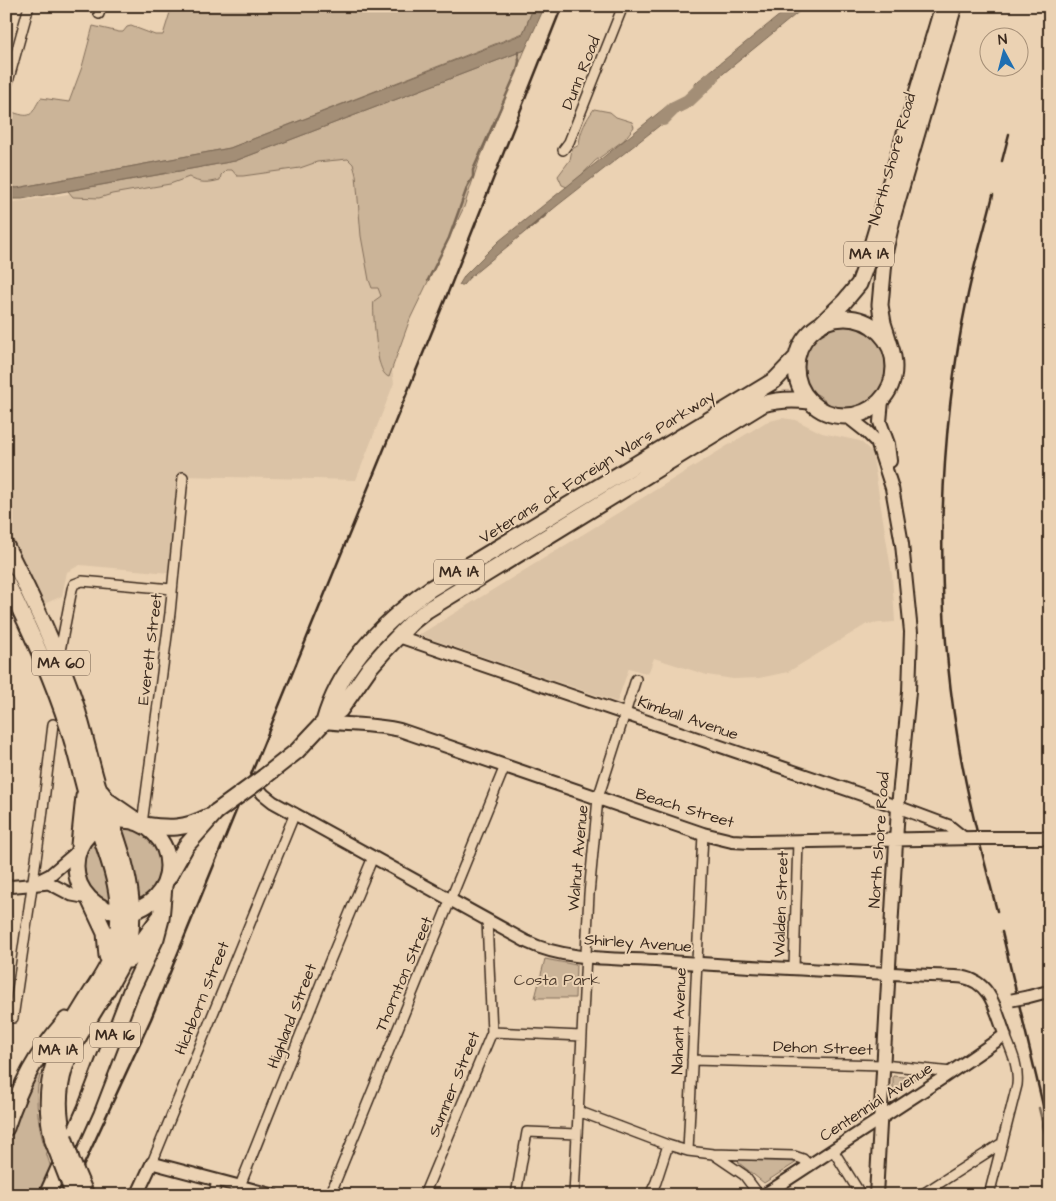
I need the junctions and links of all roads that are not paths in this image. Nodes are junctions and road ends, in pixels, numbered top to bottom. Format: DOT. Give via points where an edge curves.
graph roads {
  1 [pos="29,6"];
  2 [pos="623,6"];
  3 [pos="943,6"];
  4 [pos="954,6"];
  5 [pos="6,89"];
  6 [pos="563,150"];
  7 [pos="819,326"];
  8 [pos="892,352"];
  9 [pos="797,357"];
  10 [pos="882,400"];
  11 [pos="810,401"];
  12 [pos="847,416"];
  13 [pos="183,476"];
  14 [pos="892,488"];
  15 [pos="6,546"];
  16 [pos="6,581"];
  17 [pos="172,588"];
  18 [pos="397,636"];
  19 [pos="59,659"];
  20 [pos="636,680"];
  21 [pos="624,714"];
  22 [pos="324,722"];
  23 [pos="53,724"];
  24 [pos="505,766"];
  25 [pos="83,782"];
  26 [pos="260,783"];
  27 [pos="98,787"];
  28 [pos="598,798"];
  29 [pos="898,807"];
  30 [pos="216,812"];
  31 [pos="295,814"];
  32 [pos="104,824"];
  33 [pos="142,824"];
  34 [pos="702,834"];
  35 [pos="970,838"];
  36 [pos="1050,838"];
  37 [pos="896,840"];
  38 [pos="798,841"];
  39 [pos="79,849"];
  40 [pos="373,857"];
  41 [pos="33,883"];
  42 [pos="164,885"];
  43 [pos="6,887"];
  44 [pos="89,899"];
  45 [pos="451,900"];
  46 [pos="124,912"];
  47 [pos="162,914"];
  48 [pos="487,920"];
  49 [pos="586,956"];
  50 [pos="696,963"];
  51 [pos="794,967"];
  52 [pos="104,971"];
  53 [pos="889,973"];
  54 [pos="99,991"];
  55 [pos="1050,991"];
  56 [pos="996,1005"];
  57 [pos="10,1017"];
  58 [pos="492,1032"];
  59 [pos="582,1036"];
  60 [pos="1005,1036"];
  61 [pos="692,1060"];
  62 [pos="883,1065"];
  63 [pos="952,1072"];
  64 [pos="578,1111"];
  65 [pos="880,1118"];
  66 [pos="6,1128"];
  67 [pos="577,1134"];
  68 [pos="59,1139"];
  69 [pos="1002,1143"];
  70 [pos="668,1145"];
  71 [pos="688,1150"];
  72 [pos="833,1150"];
  73 [pos="713,1154"];
  74 [pos="152,1164"];
  75 [pos="810,1166"];
  76 [pos="217,1180"];
  77 [pos="240,1186"];
  78 [pos="47,1195"];
  79 [pos="74,1195"];
  80 [pos="86,1195"];
  81 [pos="137,1195"];
  82 [pos="214,1195"];
  83 [pos="273,1195"];
  84 [pos="330,1195"];
  85 [pos="424,1195"];
  86 [pos="516,1195"];
  87 [pos="574,1195"];
  88 [pos="650,1195"];
  89 [pos="760,1195"];
  90 [pos="764,1195"];
  91 [pos="861,1195"];
  92 [pos="876,1195"];
  93 [pos="921,1195"];
  94 [pos="989,1195"];
  1 -- 5 [label="street"];
  2 -- 6 [label="street, Dunn Road"];
  3 -- 7 [label="highway, North Shore Road / MA 1A" via="859,284"];
  4 -- 8 [label="highway, North Shore Road / MA 1A" via="885,250 880,305"];
  7 -- 8 [label="highway" via="836,320 868,324 878,331"];
  7 -- 9 [label="highway, MA 1A" via="805,340"];
  8 -- 10 [label="highway, MA 1A" via="894,376"];
  9 -- 11 [label="highway" via="797,376"];
  9 -- 22 [label="highway, Veterans of Foreign Wars Parkway / MA 1A" via="775,380 430,589 403,609 374,636 352,664 332,698"];
  10 -- 12 [label="highway" via="860,414"];
  10 -- 14 [label="main road, North Shore Road" via="880,422 888,444"];
  11 -- 12 [label="highway, MA 1A" via="820,410"];
  11 -- 18 [label="highway, Veterans of Foreign Wars Parkway / MA 1A" via="775,400 763,404 453,593"];
  12 -- 14 [label="main road, North Shore Road" via="877,442"];
  13 -- 17 [label="street, Everett Street"];
  14 -- 29 [label="main road, North Shore Road" via="902,544 911,632"];
  15 -- 19 [label="highway, MA 60"];
  16 -- 25 [label="highway, MA 60" via="50,676"];
  17 -- 19 [label="street" via="77,582 72,589"];
  17 -- 33 [label="street, Everett Street"];
  18 -- 21 [label="street, Kimball Avenue"];
  18 -- 22 [label="highway, Veterans of Foreign Wars Parkway / MA 1A" via="370,666 344,705"];
  19 -- 27 [label="highway, MA 60"];
  20 -- 21 [label="street, Walnut Avenue"];
  21 -- 28 [label="street, Walnut Avenue"];
  21 -- 29 [label="street, Kimball Avenue"];
  22 -- 24 [label="main road, Beach Street" via="396,729"];
  22 -- 26 [label="highway, Veterans of Foreign Wars Parkway / MA 1A"];
  23 -- 41 [label="street"];
  24 -- 28 [label="main road, Beach Street"];
  24 -- 45 [label="street, Thornton Street"];
  25 -- 32 [label="highway, MA 60"];
  25 -- 39 [label="highway"];
  26 -- 30 [label="highway, Veterans of Foreign Wars Parkway / MA 1A, bridge"];
  26 -- 31 [label="street, Shirley Avenue" via="271,800"];
  27 -- 32 [label="highway, MA 60"];
  27 -- 33 [label="highway" via="108,801"];
  28 -- 34 [label="main road, Beach Street"];
  28 -- 49 [label="street, Walnut Avenue"];
  29 -- 35 [label="street, Kimball Avenue" via="949,826"];
  29 -- 37 [label="main road, North Shore Road"];
  30 -- 33 [label="highway, Veterans of Foreign Wars Parkway / MA 1A" via="179,828"];
  30 -- 42 [label="highway, Veterans of Foreign Wars Parkway / MA 1A" via="186,846"];
  31 -- 40 [label="street, Shirley Avenue"];
  31 -- 74 [label="street, Hichborn Street"];
  32 -- 33 [label="highway, MA 1A" via="126,820"];
  32 -- 39 [label="highway" via="87,836"];
  32 -- 46 [label="highway, MA 60" via="119,869"];
  33 -- 42 [label="highway" via="158,837 167,854"];
  34 -- 38 [label="main road, Beach Street" via="738,842"];
  34 -- 50 [label="street, Nahant Avenue"];
  35 -- 36 [label="main road, Beach Street, bridge"];
  35 -- 37 [label="main road, Beach Street"];
  37 -- 38 [label="main road, Beach Street"];
  37 -- 53 [label="main road, North Shore Road"];
  38 -- 51 [label="street, Walden Street"];
  39 -- 41 [label="street" via="50,875"];
  39 -- 44 [label="highway, MA 1A" via="77,878"];
  40 -- 45 [label="street, Shirley Avenue"];
  40 -- 77 [label="street, Highland Street"];
  41 -- 43 [label="street"];
  41 -- 44 [label="street" via="51,883 72,895"];
  41 -- 57 [label="street"];
  42 -- 46 [label="highway" via="150,903"];
  42 -- 47 [label="highway, MA 1A"];
  44 -- 46 [label="highway" via="102,908"];
  44 -- 52 [label="highway, MA 1A" via="107,940 108,957"];
  45 -- 48 [label="street, Shirley Avenue"];
  45 -- 84 [label="street, Thornton Street"];
  46 -- 52 [label="highway, MA 60" via="115,947"];
  46 -- 54 [label="highway, MA 60" via="131,932 129,946 116,974"];
  47 -- 54 [label="highway, MA 1A"];
  47 -- 78 [label="highway, MA 16" via="156,938"];
  48 -- 49 [label="street, Shirley Avenue" via="540,948"];
  48 -- 58 [label="street, Sumner Street"];
  49 -- 50 [label="street, Shirley Avenue"];
  49 -- 59 [label="street, Walnut Avenue"];
  50 -- 51 [label="street, Shirley Avenue"];
  50 -- 61 [label="street, Nahant Avenue"];
  51 -- 53 [label="street, Shirley Avenue"];
  52 -- 54 [label="highway, MA 1A"];
  53 -- 56 [label="street, Shirley Avenue" via="967,978 980,984"];
  53 -- 62 [label="main road, North Shore Road"];
  54 -- 66 [label="highway, MA 16" via="60,1026 38,1056 20,1089"];
  54 -- 68 [label="highway, MA 1A" via="67,1032 54,1062 48,1103 50,1126"];
  55 -- 56 [label="street, bridge"];
  56 -- 60 [label="street"];
  58 -- 59 [label="street"];
  58 -- 85 [label="street, Sumner Street"];
  59 -- 64 [label="street, Walnut Avenue"];
  60 -- 63 [label="street, Centennial Avenue"];
  60 -- 69 [label="street" via="1018,1077"];
  61 -- 62 [label="street, Dehon Street"];
  61 -- 71 [label="street, Nahant Avenue"];
  62 -- 63 [label="street, Dehon Street"];
  62 -- 65 [label="main road, North Shore Road"];
  63 -- 65 [label="street, Centennial Avenue"];
  64 -- 67 [label="street, Walnut Avenue"];
  64 -- 70 [label="street"];
  65 -- 72 [label="street, Centennial Avenue"];
  65 -- 92 [label="main road, North Shore Road"];
  67 -- 86 [label="street" via="527,1132"];
  67 -- 87 [label="street, Walnut Avenue"];
  68 -- 79 [label="highway, MA 1A, bridge"];
  68 -- 80 [label="highway, MA 1A, bridge"];
  69 -- 93 [label="street"];
  69 -- 94 [label="street"];
  70 -- 71 [label="street"];
  70 -- 88 [label="street"];
  71 -- 73 [label="street"];
  72 -- 75 [label="street, Centennial Avenue"];
  72 -- 91 [label="street"];
  73 -- 75 [label="street" via="794,1156"];
  73 -- 89 [label="street" via="744,1175"];
  74 -- 76 [label="street"];
  74 -- 81 [label="street, Hichborn Street"];
  75 -- 90 [label="street, Centennial Avenue"];
  76 -- 77 [label="street"];
  76 -- 82 [label="street"];
  77 -- 83 [label="street"];
}
